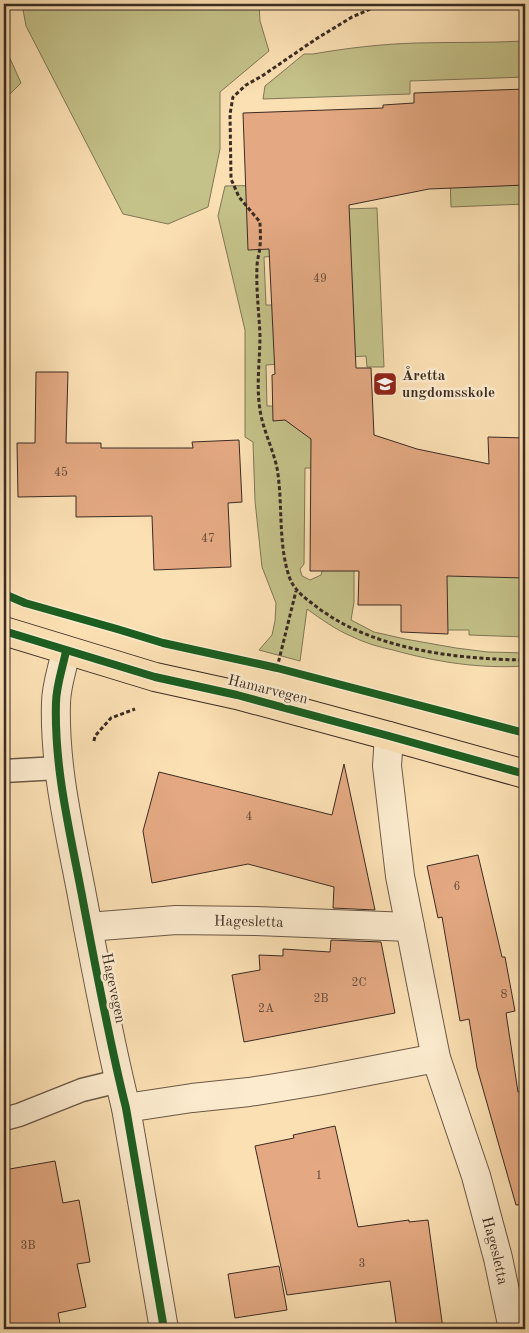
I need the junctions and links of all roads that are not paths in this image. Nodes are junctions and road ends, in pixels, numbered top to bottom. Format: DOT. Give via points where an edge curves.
graph roads {
  1 [pos="4,631"];
  2 [pos="66,651"];
  3 [pos="389,736"];
  4 [pos="58,768"];
  5 [pos="4,771"];
  6 [pos="525,774"];
  7 [pos="410,927"];
  8 [pos="88,928"];
  9 [pos="436,1058"];
  10 [pos="119,1081"];
  11 [pos="126,1108"];
  12 [pos="4,1119"];
  13 [pos="164,1329"];
  14 [pos="513,1329"];
  1 -- 2 [label="main road, Hamarvegen"];
  2 -- 3 [label="main road, Hamarvegen"];
  2 -- 4 [label="street, Hagevegen" via="56,700"];
  3 -- 6 [label="main road, Hamarvegen"];
  3 -- 7 [label="street, Hagesletta" via="387,766 400,876"];
  4 -- 5 [label="lane"];
  4 -- 8 [label="street, Hagevegen"];
  7 -- 8 [label="street, Hagesletta" via="176,920"];
  7 -- 9 [label="street, Hagesletta"];
  8 -- 10 [label="street, Hagevegen"];
  9 -- 11 [label="street" via="256,1091"];
  9 -- 14 [label="street, Hagesletta" via="476,1176"];
  10 -- 11 [label="street, Hagevegen"];
  10 -- 12 [label="lane" via="82,1090"];
  11 -- 13 [label="street, Hagevegen"];
}
